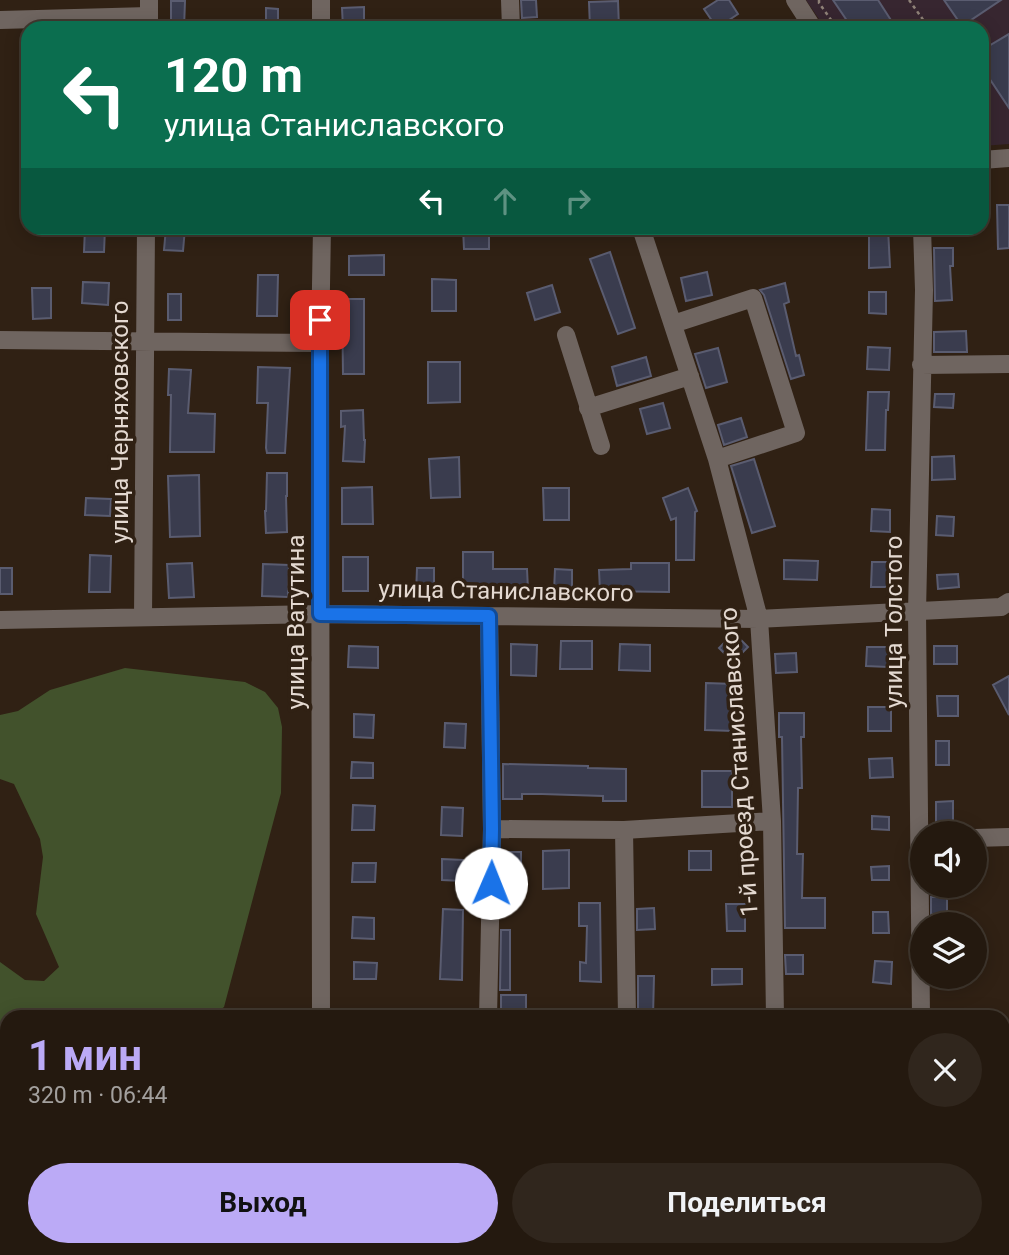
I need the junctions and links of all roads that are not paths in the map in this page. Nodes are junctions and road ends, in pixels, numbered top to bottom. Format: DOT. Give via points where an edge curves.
graph roads {
  1 [pos="321,0"];
  2 [pos="510,0"];
  3 [pos="795,0"];
  4 [pos="149,15"];
  5 [pos="0,20"];
  6 [pos="321,21"];
  7 [pos="511,21"];
  8 [pos="808,21"];
  9 [pos="1009,158"];
  10 [pos="989,159"];
  11 [pos="146,235"];
  12 [pos="322,235"];
  13 [pos="643,235"];
  14 [pos="922,235"];
  15 [pos="673,324"];
  16 [pos="566,335"];
  17 [pos="0,340"];
  18 [pos="144,341"];
  19 [pos="320,343"];
  20 [pos="1009,364"];
  21 [pos="921,365"];
  22 [pos="690,376"];
  23 [pos="589,408"];
  24 [pos="601,446"];
  25 [pos="717,459"];
  26 [pos="1009,602"];
  27 [pos="917,612"];
  28 [pos="320,614"];
  29 [pos="489,616"];
  30 [pos="143,617"];
  31 [pos="759,619"];
  32 [pos="0,620"];
  33 [pos="772,821"];
  34 [pos="921,821"];
  35 [pos="492,829"];
  36 [pos="624,830"];
  37 [pos="1009,837"];
  38 [pos="987,838"];
  39 [pos="921,898"];
  40 [pos="321,1010"];
  41 [pos="488,1010"];
  42 [pos="627,1010"];
  43 [pos="775,1010"];
  44 [pos="921,1010"];
  1 -- 6 [label="street"];
  2 -- 7 [label="street"];
  3 -- 8 [label="street"];
  4 -- 5 [label="street"];
  9 -- 10 [label="street"];
  11 -- 18 [label="street, улица Черняховского"];
  12 -- 19 [label="street, улица Ватутина"];
  13 -- 15 [label="street, 1-й проезд Станиславского"];
  14 -- 21 [label="street, улица Толстого"];
  15 -- 22 [label="street, 1-й проезд Станиславского"];
  15 -- 25 [label="street" via="752,298 761,323 796,433"];
  16 -- 23 [label="street"];
  17 -- 18 [label="street"];
  18 -- 19 [label="street"];
  18 -- 30 [label="street, улица Черняховского"];
  19 -- 28 [label="street, улица Ватутина"];
  20 -- 21 [label="street"];
  21 -- 27 [label="street, улица Толстого"];
  22 -- 23 [label="street"];
  22 -- 25 [label="street, 1-й проезд Станиславского"];
  23 -- 24 [label="street"];
  25 -- 31 [label="street, 1-й проезд Станиславского"];
  26 -- 27 [label="street, улица Станиславского" via="1001,607"];
  27 -- 31 [label="street, улица Станиславского"];
  27 -- 34 [label="street, улица Толстого"];
  28 -- 29 [label="street, улица Станиславского"];
  28 -- 30 [label="street, улица Станиславского"];
  28 -- 40 [label="street, улица Ватутина"];
  29 -- 31 [label="street, улица Станиславского"];
  29 -- 35 [label="street"];
  30 -- 32 [label="street, улица Станиславского"];
  31 -- 33 [label="street, 1-й проезд Станиславского"];
  33 -- 36 [label="street"];
  33 -- 43 [label="street, 1-й проезд Станиславского"];
  35 -- 36 [label="street"];
  35 -- 41 [label="street"];
  36 -- 42 [label="street"];
  37 -- 38 [label="street"];
  39 -- 44 [label="street, улица Толстого"];
}
